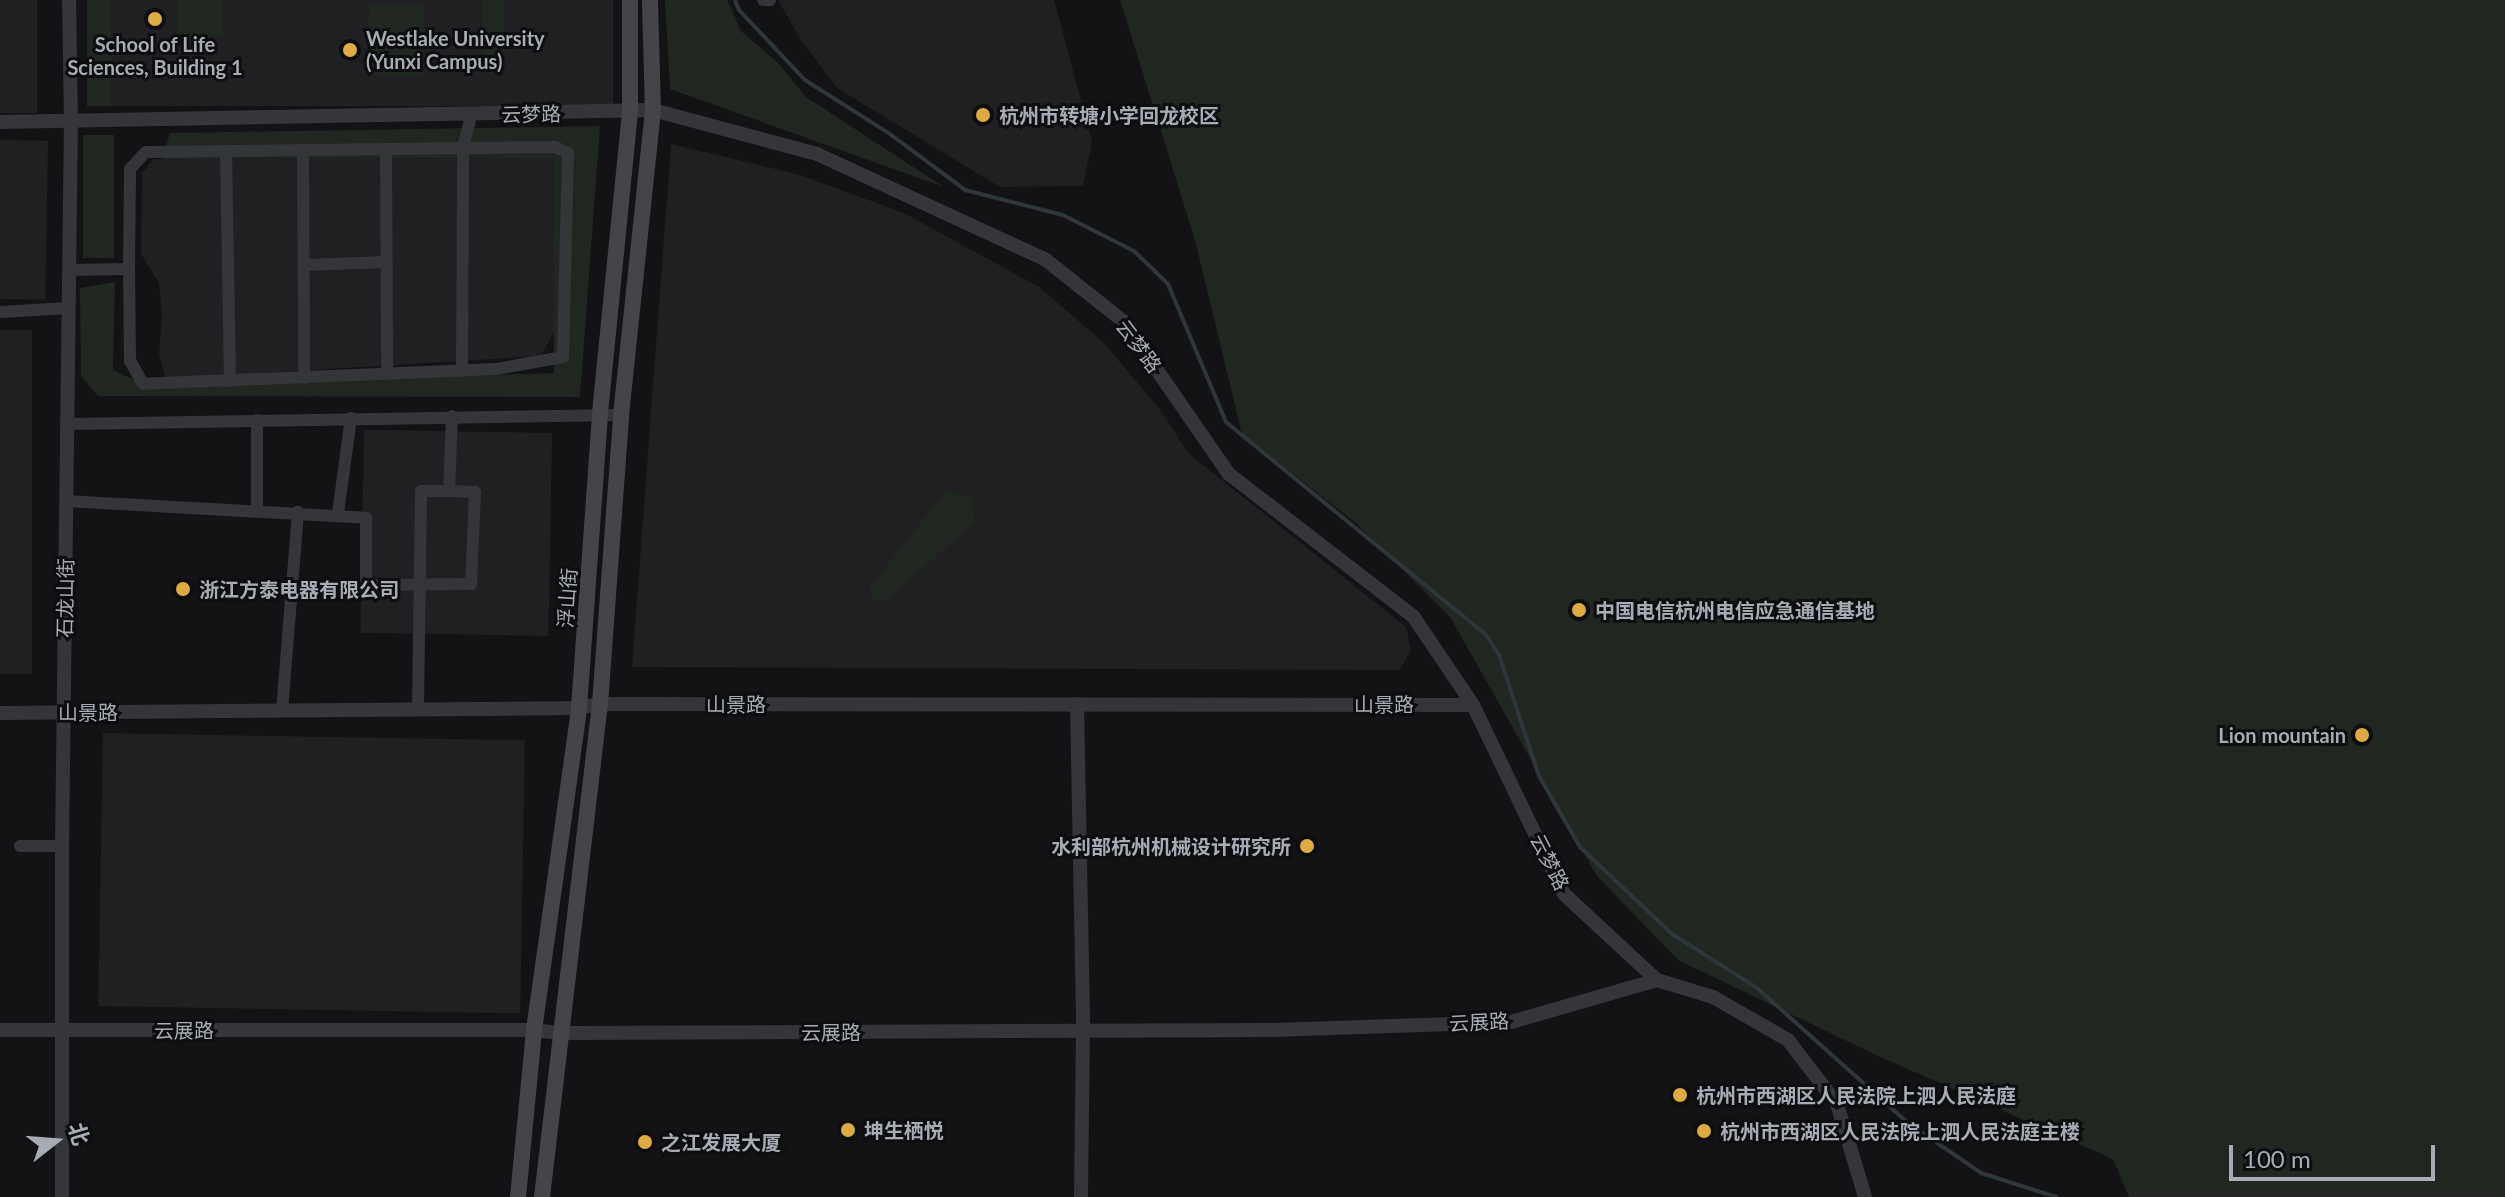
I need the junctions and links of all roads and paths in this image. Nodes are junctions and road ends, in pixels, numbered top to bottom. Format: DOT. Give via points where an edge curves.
graph roads {
  1 [pos="69,0"];
  2 [pos="630,0"];
  3 [pos="650,0"];
  4 [pos="763,0"];
  5 [pos="770,0"];
  6 [pos="653,110"];
  7 [pos="630,111"];
  8 [pos="471,115"];
  9 [pos="0,122"];
  10 [pos="71,122"];
  11 [pos="463,148"];
  12 [pos="386,149"];
  13 [pos="303,150"];
  14 [pos="226,151"];
  15 [pos="386,262"];
  16 [pos="304,265"];
  17 [pos="129,269"];
  18 [pos="69,270"];
  19 [pos="68,308"];
  20 [pos="0,312"];
  21 [pos="462,371"];
  22 [pos="387,374"];
  23 [pos="304,378"];
  24 [pos="230,381"];
  25 [pos="600,413"];
  26 [pos="621,415"];
  27 [pos="452,416"];
  28 [pos="351,418"];
  29 [pos="257,420"];
  30 [pos="67,424"];
  31 [pos="449,491"];
  32 [pos="66,501"];
  33 [pos="257,510"];
  34 [pos="298,512"];
  35 [pos="338,513"];
  36 [pos="420,586"];
  37 [pos="600,704"];
  38 [pos="1077,704"];
  39 [pos="1473,705"];
  40 [pos="579,708"];
  41 [pos="418,709"];
  42 [pos="282,711"];
  43 [pos="63,712"];
  44 [pos="0,713"];
  45 [pos="20,846"];
  46 [pos="62,846"];
  47 [pos="1657,980"];
  48 [pos="61,1029"];
  49 [pos="0,1030"];
  50 [pos="534,1030"];
  51 [pos="1083,1030"];
  52 [pos="560,1033"];
  53 [pos="62,1197"];
  54 [pos="518,1197"];
  55 [pos="542,1197"];
  56 [pos="1081,1197"];
  57 [pos="1865,1197"];
  1 -- 10 [label="street, 石龙山街"];
  2 -- 7 [label="main road, 浮山街"];
  3 -- 6 [label="main road, 浮山街"];
  4 -- 5 [label="street"];
  6 -- 7 [label="street, 云梦路"];
  6 -- 26 [label="main road, 浮山街"];
  6 -- 39 [label="street, 云梦路" via="817,154 1046,260 1123,321 1229,474 1413,616"];
  7 -- 8 [label="street, 云梦路"];
  7 -- 25 [label="main road, 浮山街"];
  8 -- 10 [label="street, 云梦路"];
  8 -- 11 [label="street"];
  9 -- 10 [label="street, 云梦路"];
  10 -- 18 [label="street, 石龙山街"];
  11 -- 12 [label="street"];
  11 -- 21 [label="street"];
  11 -- 21 [label="street" via="555,147 568,153 563,357"];
  12 -- 13 [label="street"];
  12 -- 15 [label="street"];
  13 -- 14 [label="street"];
  13 -- 16 [label="street"];
  14 -- 17 [label="street" via="146,152 130,169"];
  14 -- 24 [label="street"];
  15 -- 16 [label="street"];
  15 -- 22 [label="street"];
  16 -- 23 [label="street"];
  17 -- 18 [label="street"];
  17 -- 24 [label="street" via="130,361 143,384"];
  18 -- 19 [label="street, 石龙山街"];
  19 -- 20 [label="street"];
  19 -- 30 [label="street, 石龙山街"];
  21 -- 22 [label="street"];
  22 -- 23 [label="street"];
  23 -- 24 [label="street"];
  25 -- 26 [label="street"];
  25 -- 27 [label="street"];
  25 -- 40 [label="main road, 浮山街"];
  26 -- 37 [label="main road, 浮山街"];
  27 -- 28 [label="street"];
  27 -- 31 [label="street"];
  28 -- 29 [label="street"];
  28 -- 35 [label="street"];
  29 -- 30 [label="street"];
  29 -- 33 [label="street"];
  30 -- 32 [label="street, 石龙山街"];
  31 -- 36 [label="street" via="421,491"];
  31 -- 36 [label="street" via="475,492 471,584"];
  32 -- 33 [label="street"];
  32 -- 43 [label="street, 石龙山街"];
  33 -- 34 [label="street"];
  34 -- 35 [label="street"];
  34 -- 42 [label="street"];
  35 -- 36 [label="street" via="366,518 366,585"];
  36 -- 41 [label="street"];
  37 -- 38 [label="street, 山景路"];
  37 -- 40 [label="street, 山景路"];
  37 -- 52 [label="main road, 浮山街"];
  38 -- 39 [label="street, 山景路"];
  38 -- 51 [label="street"];
  39 -- 47 [label="street, 云梦路" via="1564,894"];
  40 -- 41 [label="street, 山景路"];
  40 -- 50 [label="main road, 浮山街"];
  41 -- 42 [label="street, 山景路"];
  42 -- 43 [label="street, 山景路"];
  43 -- 44 [label="street, 山景路"];
  43 -- 46 [label="street, 石龙山街"];
  45 -- 46 [label="street"];
  46 -- 48 [label="street, 石龙山街"];
  47 -- 51 [label="street, 云展路" via="1511,1022"];
  47 -- 57 [label="street, 云梦路" via="1713,997 1788,1040 1837,1104"];
  48 -- 49 [label="street, 云展路"];
  48 -- 50 [label="street, 云展路"];
  48 -- 53 [label="street, 石龙山街"];
  50 -- 52 [label="street, 云展路"];
  50 -- 54 [label="main road, 浮山街"];
  51 -- 52 [label="street, 云展路"];
  51 -- 56 [label="street"];
  52 -- 55 [label="main road, 浮山街"];
}
